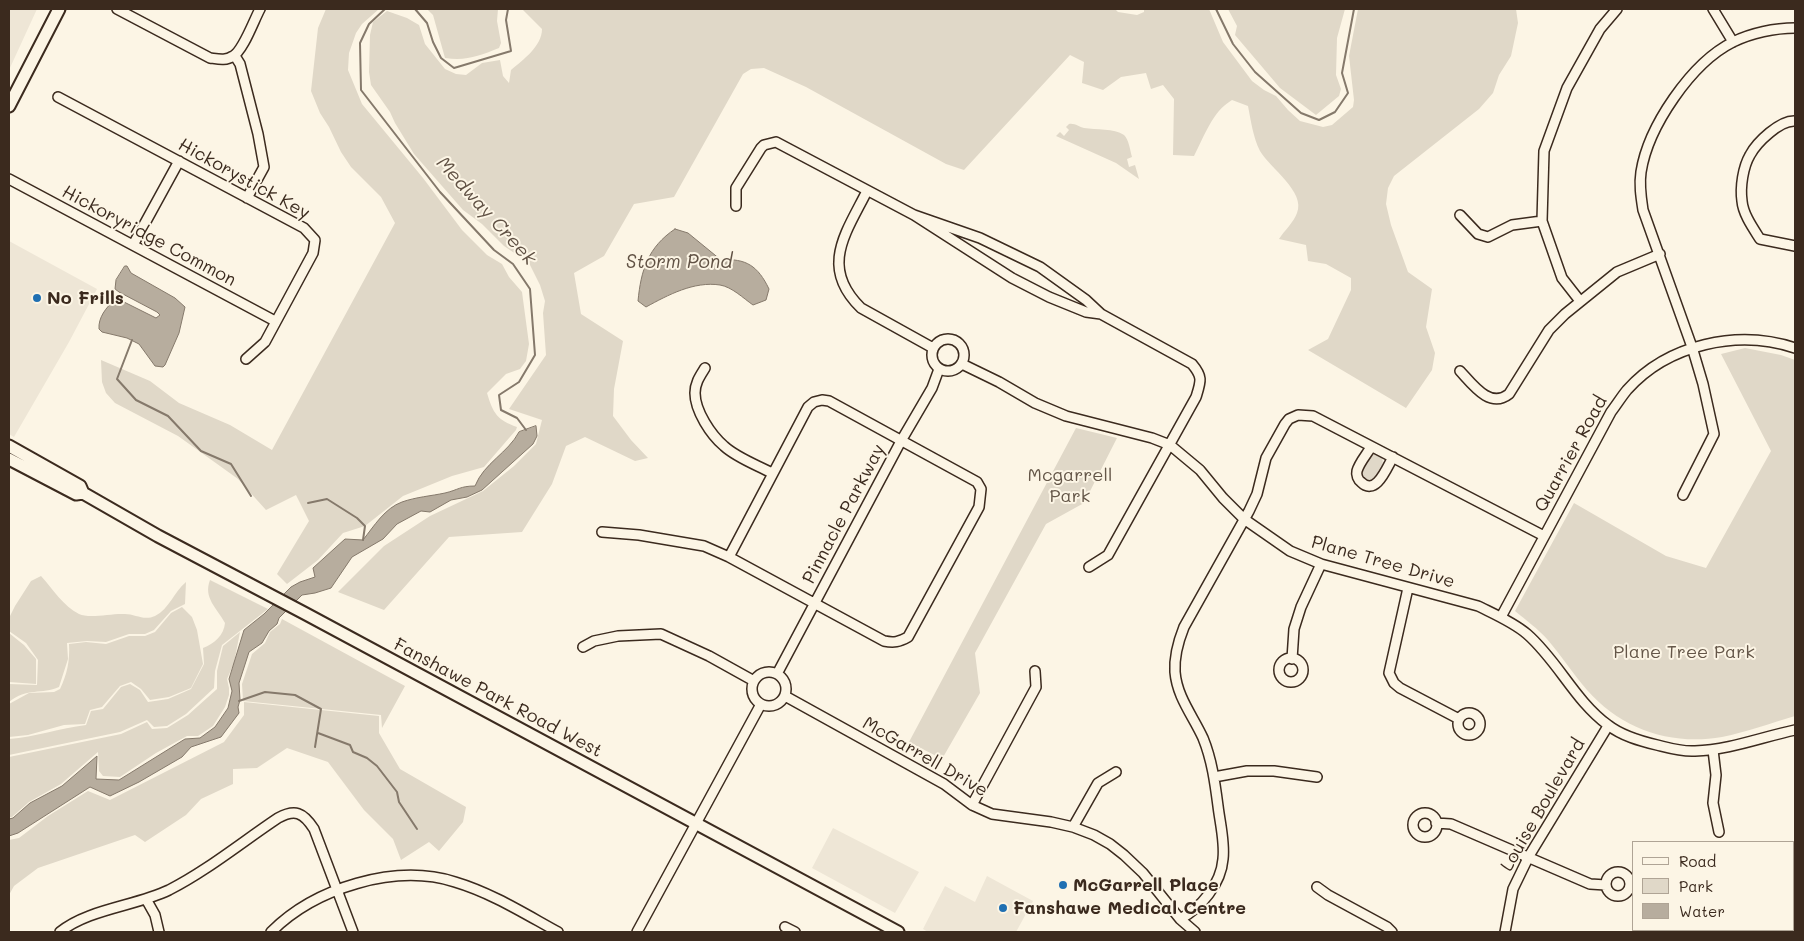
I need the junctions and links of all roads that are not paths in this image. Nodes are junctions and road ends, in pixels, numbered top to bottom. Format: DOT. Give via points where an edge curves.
graph roads {
  1 [pos="59,9"];
  2 [pos="117,9"];
  3 [pos="260,9"];
  4 [pos="1617,9"];
  5 [pos="1713,9"];
  6 [pos="1795,28"];
  7 [pos="1732,42"];
  8 [pos="235,56"];
  9 [pos="58,97"];
  10 [pos="9,106"];
  11 [pos="1795,121"];
  12 [pos="179,161"];
  13 [pos="9,179"];
  14 [pos="867,191"];
  15 [pos="247,198"];
  16 [pos="736,206"];
  17 [pos="914,215"];
  18 [pos="1460,215"];
  19 [pos="1542,221"];
  20 [pos="133,245"];
  21 [pos="1795,246"];
  22 [pos="1660,254"];
  23 [pos="1580,301"];
  24 [pos="1101,314"];
  25 [pos="275,321"];
  26 [pos="1692,347"];
  27 [pos="934,348"];
  28 [pos="1795,348"];
  29 [pos="246,359"];
  30 [pos="962,364"];
  31 [pos="705,368"];
  32 [pos="939,369"];
  33 [pos="1460,371"];
  34 [pos="901,441"];
  35 [pos="1170,445"];
  36 [pos="9,446"];
  37 [pos="1371,447"];
  38 [pos="1392,457"];
  39 [pos="9,459"];
  40 [pos="772,473"];
  41 [pos="83,493"];
  42 [pos="1683,495"];
  43 [pos="1244,519"];
  44 [pos="602,532"];
  45 [pos="1544,536"];
  46 [pos="729,557"];
  47 [pos="1321,564"];
  48 [pos="1088,567"];
  49 [pos="1408,588"];
  50 [pos="816,604"];
  51 [pos="1500,617"];
  52 [pos="583,647"];
  53 [pos="1292,659"];
  54 [pos="1035,671"];
  55 [pos="777,674"];
  56 [pos="754,681"];
  57 [pos="785,696"];
  58 [pos="761,704"];
  59 [pos="1459,719"];
  60 [pos="1608,726"];
  61 [pos="1795,730"];
  62 [pos="1713,750"];
  63 [pos="1116,772"];
  64 [pos="1214,777"];
  65 [pos="1316,777"];
  66 [pos="972,805"];
  67 [pos="1436,822"];
  68 [pos="696,824"];
  69 [pos="1073,827"];
  70 [pos="1719,832"];
  71 [pos="1529,856"];
  72 [pos="1606,885"];
  73 [pos="1317,887"];
  74 [pos="338,889"];
  75 [pos="146,899"];
  76 [pos="1180,919"];
  77 [pos="785,927"];
  78 [pos="60,932"];
  79 [pos="159,932"];
  80 [pos="271,932"];
  81 [pos="353,932"];
  82 [pos="558,932"];
  83 [pos="637,932"];
  84 [pos="795,932"];
  85 [pos="898,932"];
  86 [pos="1194,932"];
  87 [pos="1392,932"];
  88 [pos="1505,932"];
  1 -- 10 [label="main road"];
  2 -- 8 [label="street" via="210,58 221,60"];
  3 -- 8 [label="street"];
  4 -- 19 [label="street" via="1600,29 1567,88 1544,151"];
  5 -- 7 [label="street"];
  6 -- 7 [label="street" via="1760,32"];
  7 -- 22 [label="street" via="1688,78 1661,119 1644,156 1640,188 1643,210"];
  8 -- 15 [label="street" via="240,64 264,167"];
  9 -- 12 [label="street, Hickorystick Key"];
  11 -- 21 [label="street" via="1770,132 1750,155 1742,178 1742,202 1760,239"];
  12 -- 15 [label="street, Hickorystick Key"];
  12 -- 20 [label="street"];
  13 -- 20 [label="street, Hickoryridge Common"];
  14 -- 16 [label="street" via="776,142 761,148 736,188"];
  14 -- 17 [label="street"];
  14 -- 27 [label="street" via="840,245 838,259 842,282 861,308"];
  15 -- 25 [label="street, Hickorystick Key" via="304,228 315,240 314,253"];
  17 -- 24 [label="street" via="1012,278 1086,312"];
  17 -- 24 [label="street" via="980,238 1040,267"];
  18 -- 19 [label="street" via="1478,234 1488,237 1512,225"];
  19 -- 23 [label="street" via="1562,278"];
  20 -- 25 [label="street, Hickoryridge Common"];
  22 -- 23 [label="street" via="1617,272"];
  22 -- 26 [label="street"];
  23 -- 33 [label="street" via="1549,330 1504,399 1489,398"];
  24 -- 35 [label="street" via="1192,364 1199,372 1201,381 1196,397"];
  25 -- 29 [label="street, Hickorystick Key" via="262,346"];
  26 -- 28 [label="street, Quarrier Road" via="1748,339"];
  26 -- 42 [label="street" via="1714,434"];
  26 -- 45 [label="street, Quarrier Road" via="1647,372 1628,389 1611,412"];
  27 -- 30 [label="street" via="941,340 956,341 963,349"];
  27 -- 32 [label="street" via="932,357"];
  30 -- 32 [label="street" via="949,372"];
  30 -- 35 [label="street, Plane Tree Drive" via="1066,416"];
  31 -- 40 [label="street" via="695,392 698,408 710,428 726,448"];
  32 -- 34 [label="street, Pinnacle Parkway" via="932,388"];
  34 -- 40 [label="street" via="822,400 808,407"];
  34 -- 50 [label="street, Pinnacle Parkway"];
  34 -- 50 [label="street" via="977,482 981,489 980,507 908,637 892,643 884,641"];
  35 -- 43 [label="street, Plane Tree Drive" via="1200,470"];
  35 -- 48 [label="street" via="1108,556"];
  36 -- 41 [label="main road, Fanshawe Park Road West" via="80,486"];
  37 -- 38 [label="street"];
  37 -- 38 [label="street" via="1357,471 1362,484 1374,486"];
  37 -- 43 [label="street" via="1313,416 1293,416 1266,458 1257,494"];
  38 -- 45 [label="street"];
  39 -- 41 [label="main road, Fanshawe Park Road West" via="76,494"];
  40 -- 46 [label="street"];
  41 -- 68 [label="main road, Fanshawe Park Road West"];
  43 -- 47 [label="street, Plane Tree Drive" via="1290,551"];
  43 -- 64 [label="street" via="1184,627 1175,656 1178,690 1204,740"];
  44 -- 46 [label="street" via="704,546"];
  45 -- 51 [label="street, Quarrier Road"];
  46 -- 50 [label="street"];
  47 -- 49 [label="street, Plane Tree Drive"];
  47 -- 53 [label="street" via="1294,629"];
  49 -- 51 [label="street, Plane Tree Drive" via="1478,606"];
  49 -- 59 [label="street" via="1389,673 1400,688"];
  50 -- 55 [label="street, Pinnacle Parkway"];
  51 -- 60 [label="street, Plane Tree Drive" via="1526,633 1549,656 1585,704"];
  52 -- 56 [label="street" via="618,636 661,634"];
  54 -- 66 [label="street" via="1036,686"];
  55 -- 56 [label="street" via="765,673"];
  55 -- 57 [label="street" via="785,682"];
  56 -- 58 [label="street" via="753,694"];
  57 -- 58 [label="street" via="774,706"];
  57 -- 66 [label="street, McGarrell Drive" via="944,784"];
  58 -- 68 [label="street"];
  60 -- 62 [label="street, Plane Tree Drive" via="1636,740 1693,751"];
  60 -- 71 [label="street, Louise Boulevard"];
  61 -- 62 [label="street, Plane Tree Drive"];
  62 -- 70 [label="street" via="1716,775 1713,804"];
  63 -- 69 [label="street" via="1098,783"];
  64 -- 65 [label="street" via="1246,771"];
  64 -- 76 [label="street" via="1223,850 1222,868 1201,903"];
  66 -- 69 [label="street, McGarrell Drive" via="992,814"];
  67 -- 71 [label="street" via="1451,824"];
  68 -- 83 [label="street"];
  68 -- 85 [label="main road, Fanshawe Park Road West"];
  69 -- 76 [label="street, McGarrell Drive" via="1094,835 1124,855"];
  71 -- 72 [label="street" via="1590,884"];
  71 -- 88 [label="street, Louise Boulevard" via="1513,889"];
  73 -- 87 [label="street"];
  74 -- 75 [label="street" via="314,829 304,816 293,812 278,818 183,882"];
  74 -- 80 [label="street" via="305,905"];
  74 -- 81 [label="street"];
  74 -- 82 [label="street" via="374,879 439,877 496,898"];
  75 -- 78 [label="street" via="79,920"];
  75 -- 79 [label="street" via="155,915"];
  76 -- 86 [label="street, McGarrell Drive"];
  77 -- 84 [label="street"];
}
